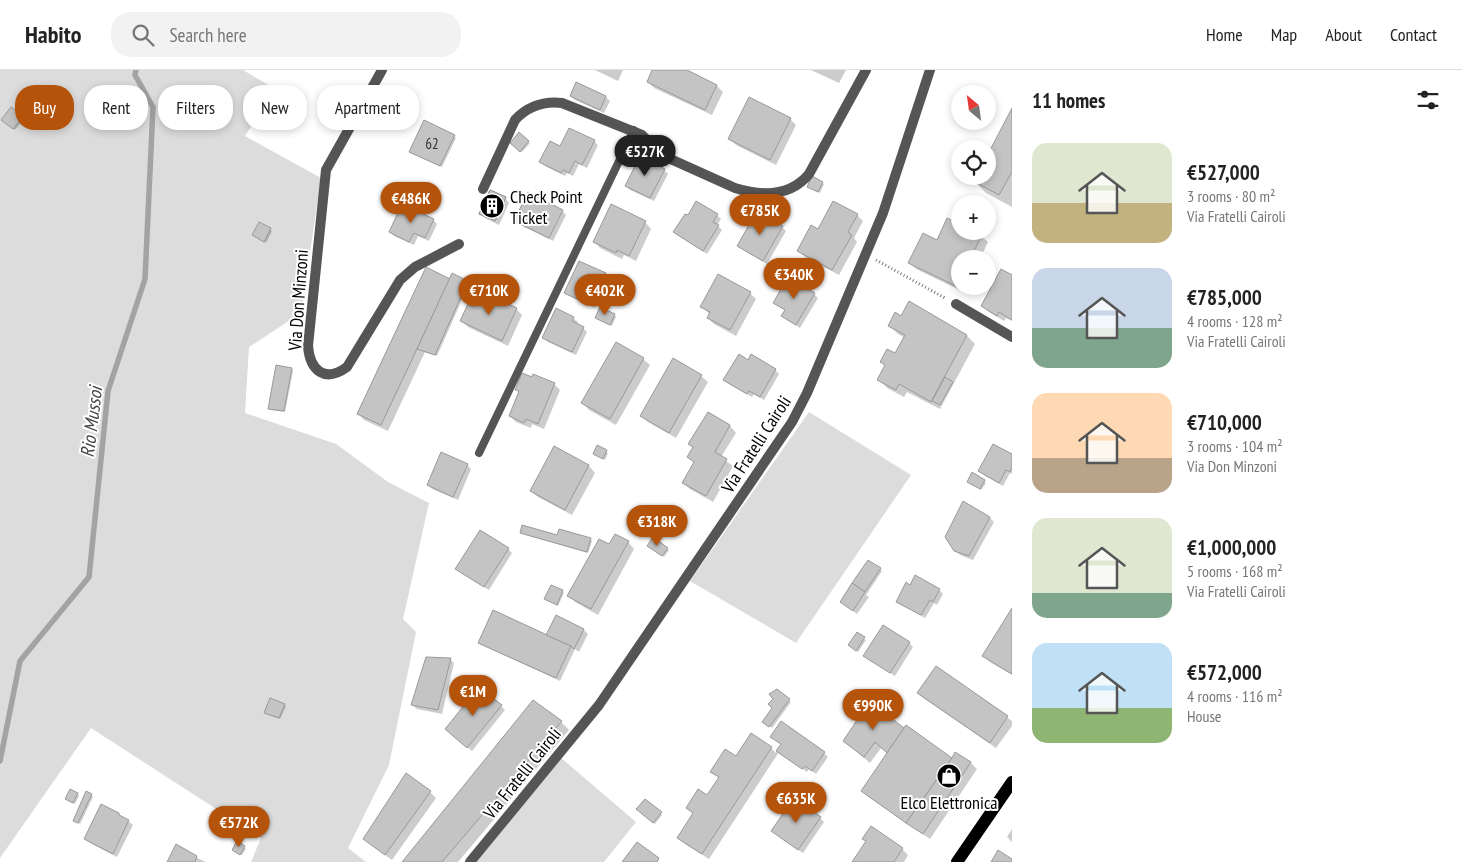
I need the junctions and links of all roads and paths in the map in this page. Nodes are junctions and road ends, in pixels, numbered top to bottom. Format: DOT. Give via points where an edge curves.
graph roads {
  1 [pos="382,70"];
  2 [pos="866,70"];
  3 [pos="930,70"];
  4 [pos="634,130"];
  5 [pos="483,188"];
  6 [pos="459,244"];
  7 [pos="866,254"];
  8 [pos="956,304"];
  9 [pos="1012,337"];
  10 [pos="479,453"];
  11 [pos="1012,782"];
  12 [pos="470,862"];
  13 [pos="957,862"];
  1 -- 6 [label="street, Via Don Minzoni" via="326,170 308,346 317,371 325,374 341,372 400,280 415,266"];
  2 -- 4 [label="street" via="809,174 798,185 775,194 746,192 725,184 666,157"];
  3 -- 7 [label="street, Via Fratelli Cairoli" via="883,213"];
  4 -- 5 [label="street" via="562,103 535,105 512,125"];
  4 -- 10 [label="lane"];
  7 -- 8 [label="path"];
  7 -- 12 [label="street, Via Fratelli Cairoli" via="792,422 599,705"];
  8 -- 9 [label="street"];
  11 -- 13 [label="main road"];
}
